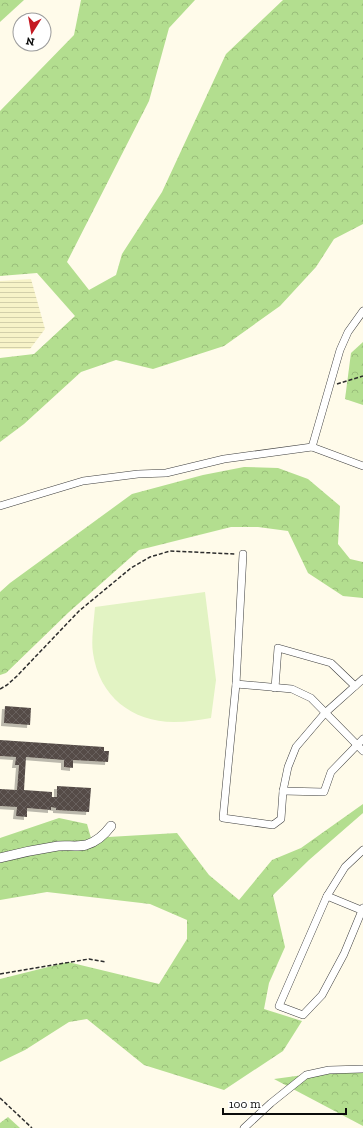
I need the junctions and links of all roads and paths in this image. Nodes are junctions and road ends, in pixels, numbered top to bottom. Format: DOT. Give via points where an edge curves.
graph roads {
  1 [pos="363,311"];
  2 [pos="363,376"];
  3 [pos="330,386"];
  4 [pos="312,447"];
  5 [pos="363,466"];
  6 [pos="0,506"];
  7 [pos="243,554"];
  8 [pos="363,679"];
  9 [pos="236,684"];
  10 [pos="355,686"];
  11 [pos="0,688"];
  12 [pos="275,688"];
  13 [pos="325,713"];
  14 [pos="363,739"];
  15 [pos="357,746"];
  16 [pos="363,751"];
  17 [pos="283,791"];
  18 [pos="110,826"];
  19 [pos="363,850"];
  20 [pos="0,858"];
  21 [pos="327,896"];
  22 [pos="362,909"];
  23 [pos="106,962"];
  24 [pos="0,974"];
  25 [pos="363,1068"];
  26 [pos="0,1098"];
  27 [pos="32,1128"];
  28 [pos="244,1128"];
  1 -- 3 [label="street" via="348,332 340,350"];
  2 -- 3 [label="path"];
  3 -- 4 [label="street"];
  4 -- 5 [label="street"];
  4 -- 6 [label="street" via="224,459 166,473 83,481"];
  7 -- 9 [label="street"];
  7 -- 11 [label="path" via="170,551 150,557 131,568 79,611 17,676"];
  8 -- 10 [label="street"];
  9 -- 12 [label="street"];
  9 -- 17 [label="street" via="223,818 273,825 281,819"];
  10 -- 12 [label="street" via="331,663 278,648"];
  10 -- 13 [label="street"];
  12 -- 13 [label="street" via="292,689 311,698"];
  13 -- 15 [label="street"];
  13 -- 17 [label="street" via="296,747 288,767"];
  14 -- 15 [label="street"];
  15 -- 16 [label="street"];
  15 -- 17 [label="street" via="331,772 324,792"];
  18 -- 20 [label="street" via="104,834 86,845 60,846"];
  19 -- 21 [label="street" via="345,867"];
  21 -- 22 [label="street"];
  21 -- 22 [label="street" via="279,1006 304,1015 322,995 344,954"];
  23 -- 24 [label="path" via="89,959"];
  25 -- 28 [label="street" via="329,1070 306,1075"];
  26 -- 27 [label="path"];
}
